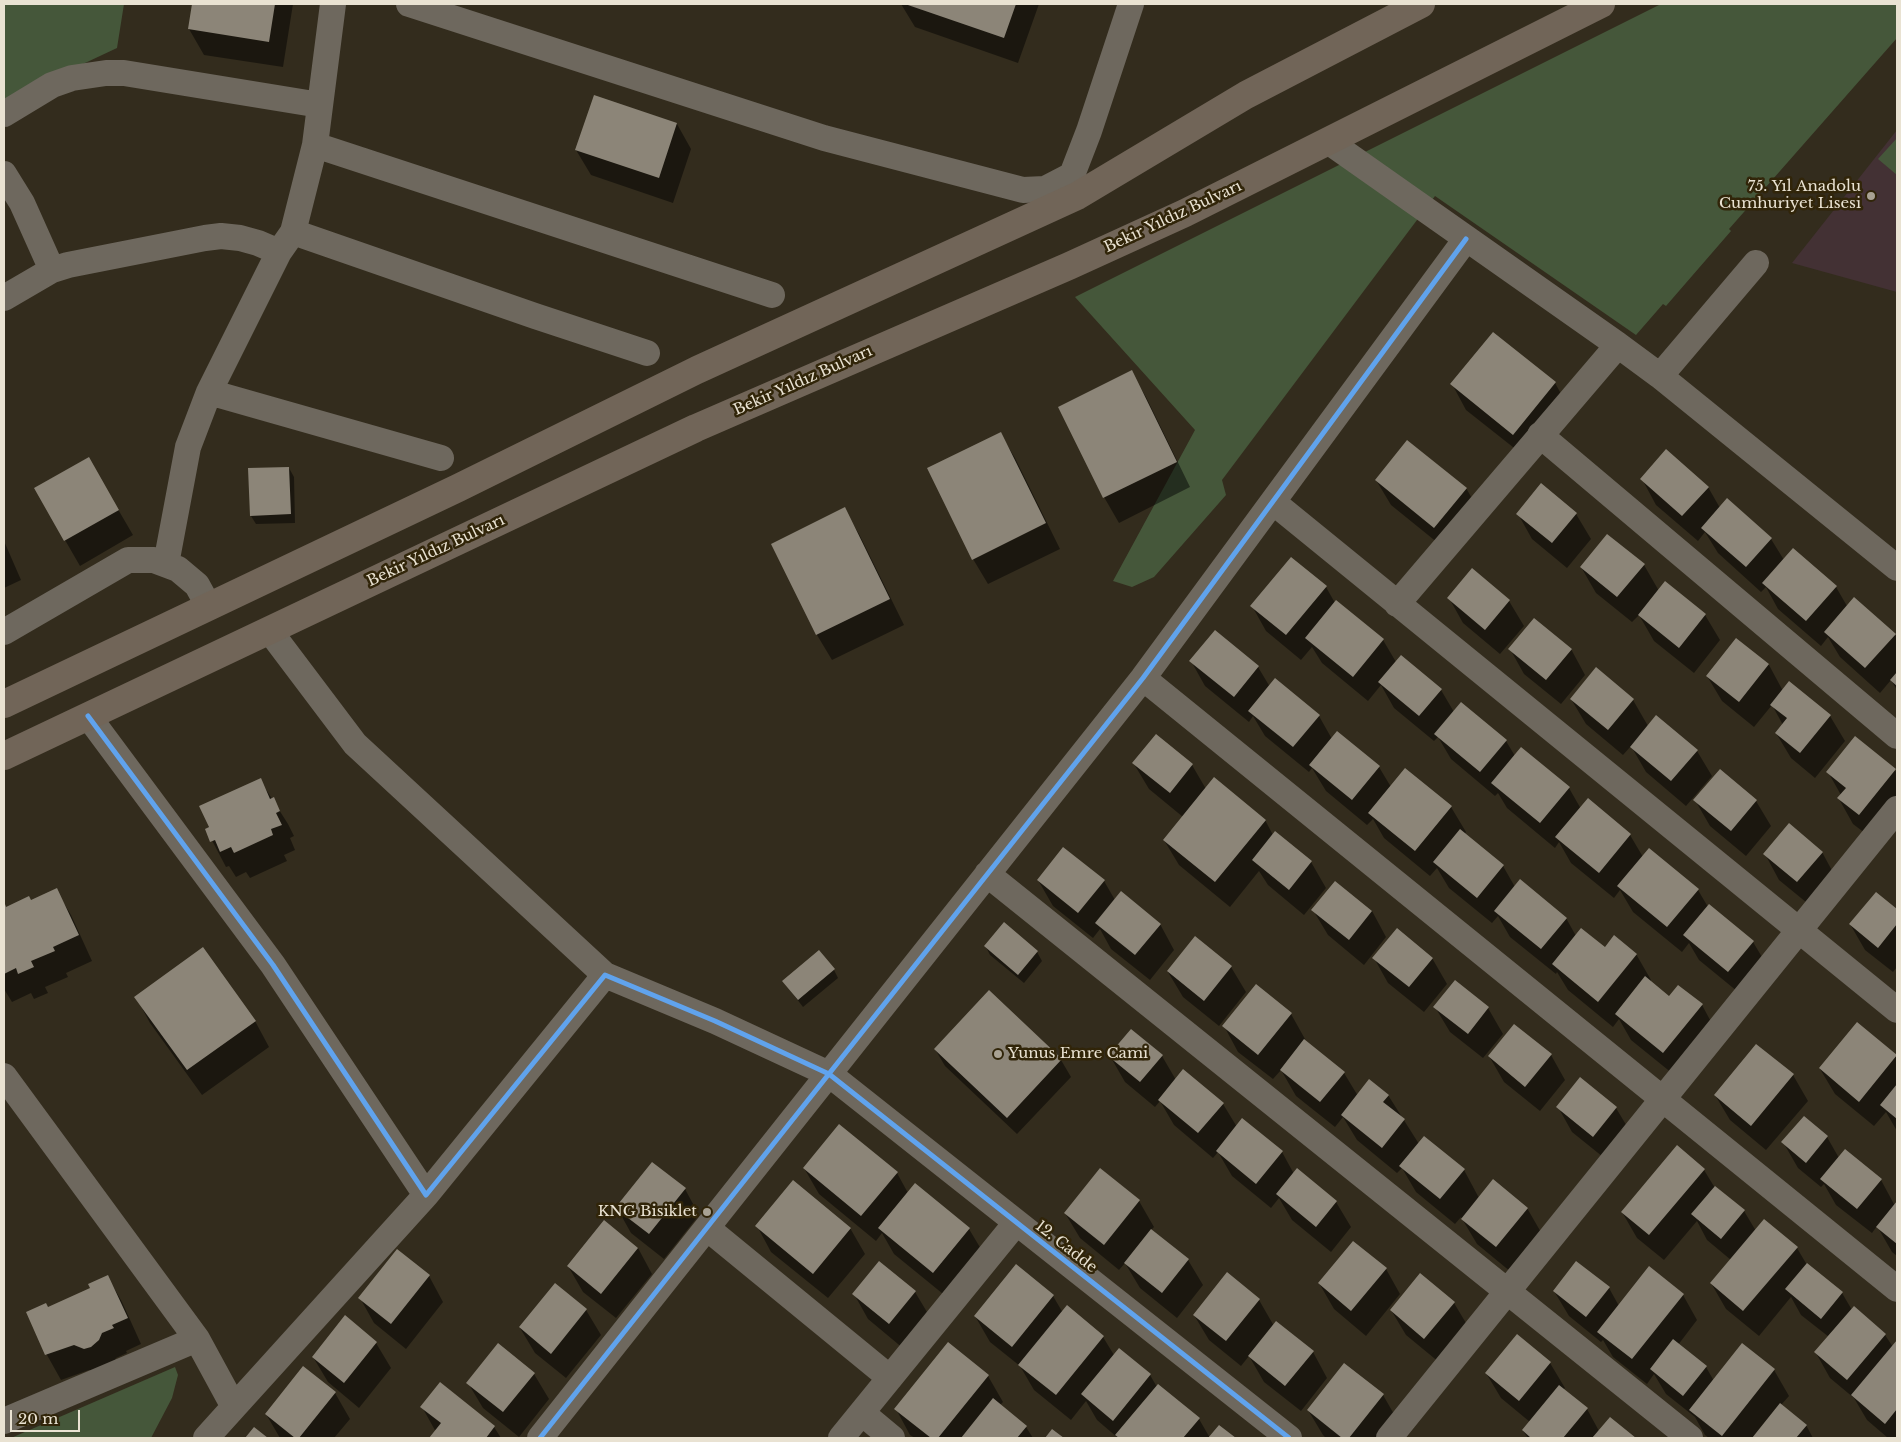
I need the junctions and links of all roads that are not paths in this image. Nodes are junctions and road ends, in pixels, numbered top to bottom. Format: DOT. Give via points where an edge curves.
graph roads {
  1 [pos="333,4"];
  2 [pos="409,4"];
  3 [pos="1131,4"];
  4 [pos="1421,4"];
  5 [pos="1601,4"];
  6 [pos="320,105"];
  7 [pos="4,114"];
  8 [pos="1328,141"];
  9 [pos="315,145"];
  10 [pos="4,174"];
  11 [pos="1075,185"];
  12 [pos="1466,238"];
  13 [pos="286,242"];
  14 [pos="1756,263"];
  15 [pos="52,270"];
  16 [pos="772,295"];
  17 [pos="4,298"];
  18 [pos="1618,345"];
  19 [pos="647,353"];
  20 [pos="1660,376"];
  21 [pos="209,392"];
  22 [pos="1540,435"];
  23 [pos="441,458"];
  24 [pos="1272,502"];
  25 [pos="166,564"];
  26 [pos="1897,568"];
  27 [pos="1397,604"];
  28 [pos="209,606"];
  29 [pos="269,630"];
  30 [pos="4,632"];
  31 [pos="1143,678"];
  32 [pos="4,704"];
  33 [pos="88,716"];
  34 [pos="1897,736"];
  35 [pos="4,756"];
  36 [pos="1897,809"];
  37 [pos="987,874"];
  38 [pos="1800,930"];
  39 [pos="605,975"];
  40 [pos="1897,1010"];
  41 [pos="829,1074"];
  42 [pos="4,1076"];
  43 [pos="1664,1100"];
  44 [pos="13,1107"];
  45 [pos="426,1195"];
  46 [pos="1016,1223"];
  47 [pos="707,1228"];
  48 [pos="1897,1289"];
  49 [pos="1508,1292"];
  50 [pos="197,1339"];
  51 [pos="890,1378"];
  52 [pos="234,1408"];
  53 [pos="862,1413"];
  54 [pos="4,1421"];
  55 [pos="206,1438"];
  56 [pos="540,1438"];
  57 [pos="841,1438"];
  58 [pos="892,1438"];
  59 [pos="1289,1438"];
  60 [pos="1389,1438"];
  61 [pos="1690,1438"];
  1 -- 6 [label="street"];
  2 -- 11 [label="street" via="833,141 1023,190"];
  3 -- 11 [label="street" via="1089,131"];
  4 -- 11 [label="main road"];
  5 -- 8 [label="main road, Bekir Yıldız Bulvarı"];
  6 -- 7 [label="street" via="124,73 106,73 52,85"];
  6 -- 9 [label="street"];
  8 -- 12 [label="street"];
  8 -- 29 [label="main road, Bekir Yıldız Bulvarı" via="1184,213 696,428"];
  9 -- 13 [label="street"];
  9 -- 16 [label="street"];
  10 -- 15 [label="street" via="22,203"];
  11 -- 28 [label="main road" via="458,488"];
  12 -- 18 [label="street"];
  12 -- 24 [label="street"];
  13 -- 15 [label="street" via="258,243 221,236 91,259"];
  13 -- 19 [label="street"];
  13 -- 21 [label="street"];
  14 -- 20 [label="street"];
  15 -- 17 [label="street"];
  18 -- 20 [label="street"];
  18 -- 22 [label="street"];
  20 -- 26 [label="street"];
  21 -- 23 [label="street"];
  21 -- 25 [label="street" via="188,447"];
  22 -- 27 [label="street"];
  22 -- 34 [label="street"];
  24 -- 27 [label="street"];
  24 -- 31 [label="street"];
  25 -- 28 [label="street" via="178,569 197,585"];
  25 -- 30 [label="street" via="154,560 128,560"];
  27 -- 38 [label="street"];
  28 -- 32 [label="main road"];
  29 -- 33 [label="main road, Bekir Yıldız Bulvarı"];
  29 -- 39 [label="street" via="355,744"];
  31 -- 37 [label="street"];
  31 -- 43 [label="street"];
  33 -- 35 [label="main road, Bekir Yıldız Bulvarı"];
  33 -- 45 [label="street" via="273,966"];
  36 -- 38 [label="street"];
  37 -- 41 [label="street"];
  37 -- 49 [label="street"];
  38 -- 40 [label="street"];
  38 -- 43 [label="street"];
  39 -- 41 [label="street, 12. Cadde"];
  39 -- 45 [label="street"];
  41 -- 46 [label="street, 12. Cadde"];
  41 -- 47 [label="street"];
  42 -- 44 [label="street"];
  43 -- 48 [label="street"];
  43 -- 49 [label="street"];
  44 -- 50 [label="street"];
  45 -- 52 [label="street"];
  46 -- 51 [label="street"];
  46 -- 59 [label="street, 12. Cadde"];
  47 -- 51 [label="street"];
  47 -- 56 [label="street"];
  49 -- 60 [label="street"];
  49 -- 61 [label="street"];
  50 -- 52 [label="street"];
  50 -- 54 [label="street"];
  51 -- 53 [label="street"];
  52 -- 55 [label="street"];
  53 -- 57 [label="street"];
  53 -- 58 [label="street"];
}
